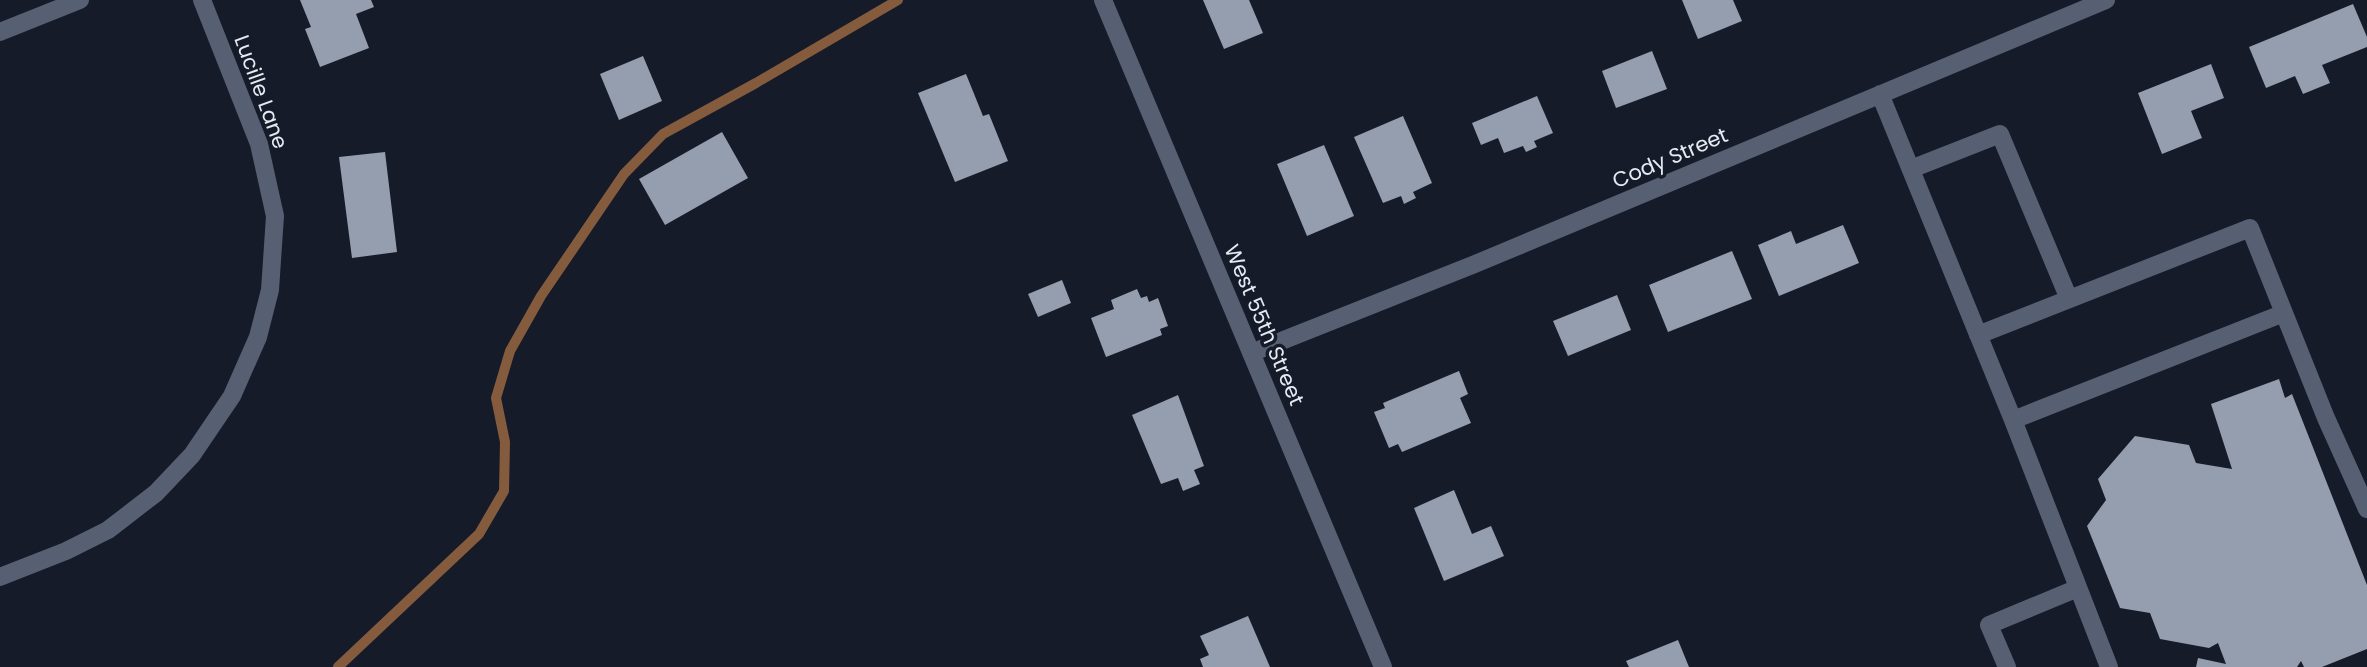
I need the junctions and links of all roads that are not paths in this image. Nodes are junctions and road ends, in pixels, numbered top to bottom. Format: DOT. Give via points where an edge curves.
graph roads {
  1 [pos="80,0"];
  2 [pos="202,0"];
  3 [pos="1103,0"];
  4 [pos="2106,0"];
  5 [pos="0,32"];
  6 [pos="1881,94"];
  7 [pos="1911,169"];
  8 [pos="2068,299"];
  9 [pos="2284,313"];
  10 [pos="1978,335"];
  11 [pos="1251,353"];
  12 [pos="2013,420"];
  13 [pos="2367,509"];
  14 [pos="0,577"];
  15 [pos="2078,587"];
  16 [pos="1383,667"];
  17 [pos="2007,667"];
  18 [pos="2109,667"];
  1 -- 5 [label="street"];
  2 -- 14 [label="street, Lucille Lane" via="259,144 275,216 270,290 258,337 232,396 192,455 156,494 108,530"];
  3 -- 11 [label="street, West 55th Street"];
  4 -- 6 [label="street, Cody Street"];
  6 -- 7 [label="street"];
  6 -- 11 [label="street, Cody Street"];
  7 -- 8 [label="street" via="2000,134"];
  7 -- 10 [label="street"];
  8 -- 9 [label="street" via="2250,228"];
  8 -- 10 [label="street"];
  9 -- 12 [label="street"];
  9 -- 13 [label="street"];
  10 -- 12 [label="street"];
  11 -- 16 [label="street, West 55th Street"];
  12 -- 15 [label="street"];
  15 -- 17 [label="street" via="1989,625"];
  15 -- 18 [label="street"];
}
